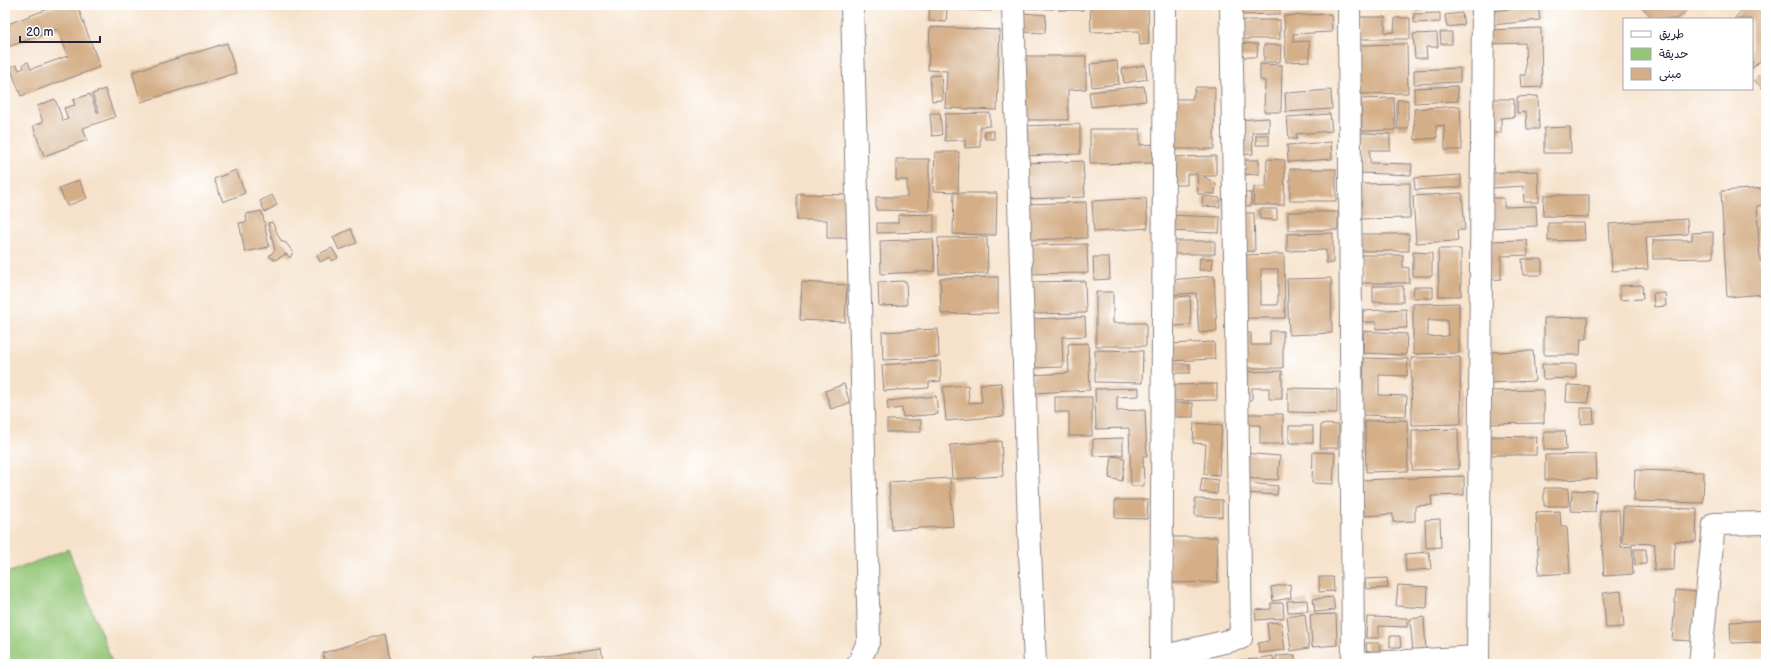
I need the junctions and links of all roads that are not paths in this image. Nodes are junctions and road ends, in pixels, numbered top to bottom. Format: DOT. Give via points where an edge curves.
graph roads {
  1 [pos="852,5"];
  2 [pos="1013,5"];
  3 [pos="1165,5"];
  4 [pos="1231,5"];
  5 [pos="1349,5"];
  6 [pos="1483,5"];
  7 [pos="1766,522"];
  8 [pos="1161,660"];
  9 [pos="1478,661"];
  10 [pos="858,664"];
  11 [pos="1035,664"];
  12 [pos="1353,664"];
  13 [pos="1700,664"];
  1 -- 10 [label="street" via="869,640"];
  2 -- 11 [label="street"];
  3 -- 8 [label="street"];
  4 -- 8 [label="street" via="1241,638"];
  5 -- 12 [label="street"];
  6 -- 9 [label="street"];
  7 -- 13 [label="street" via="1714,524"];
  9 -- 12 [label="street"];
}
